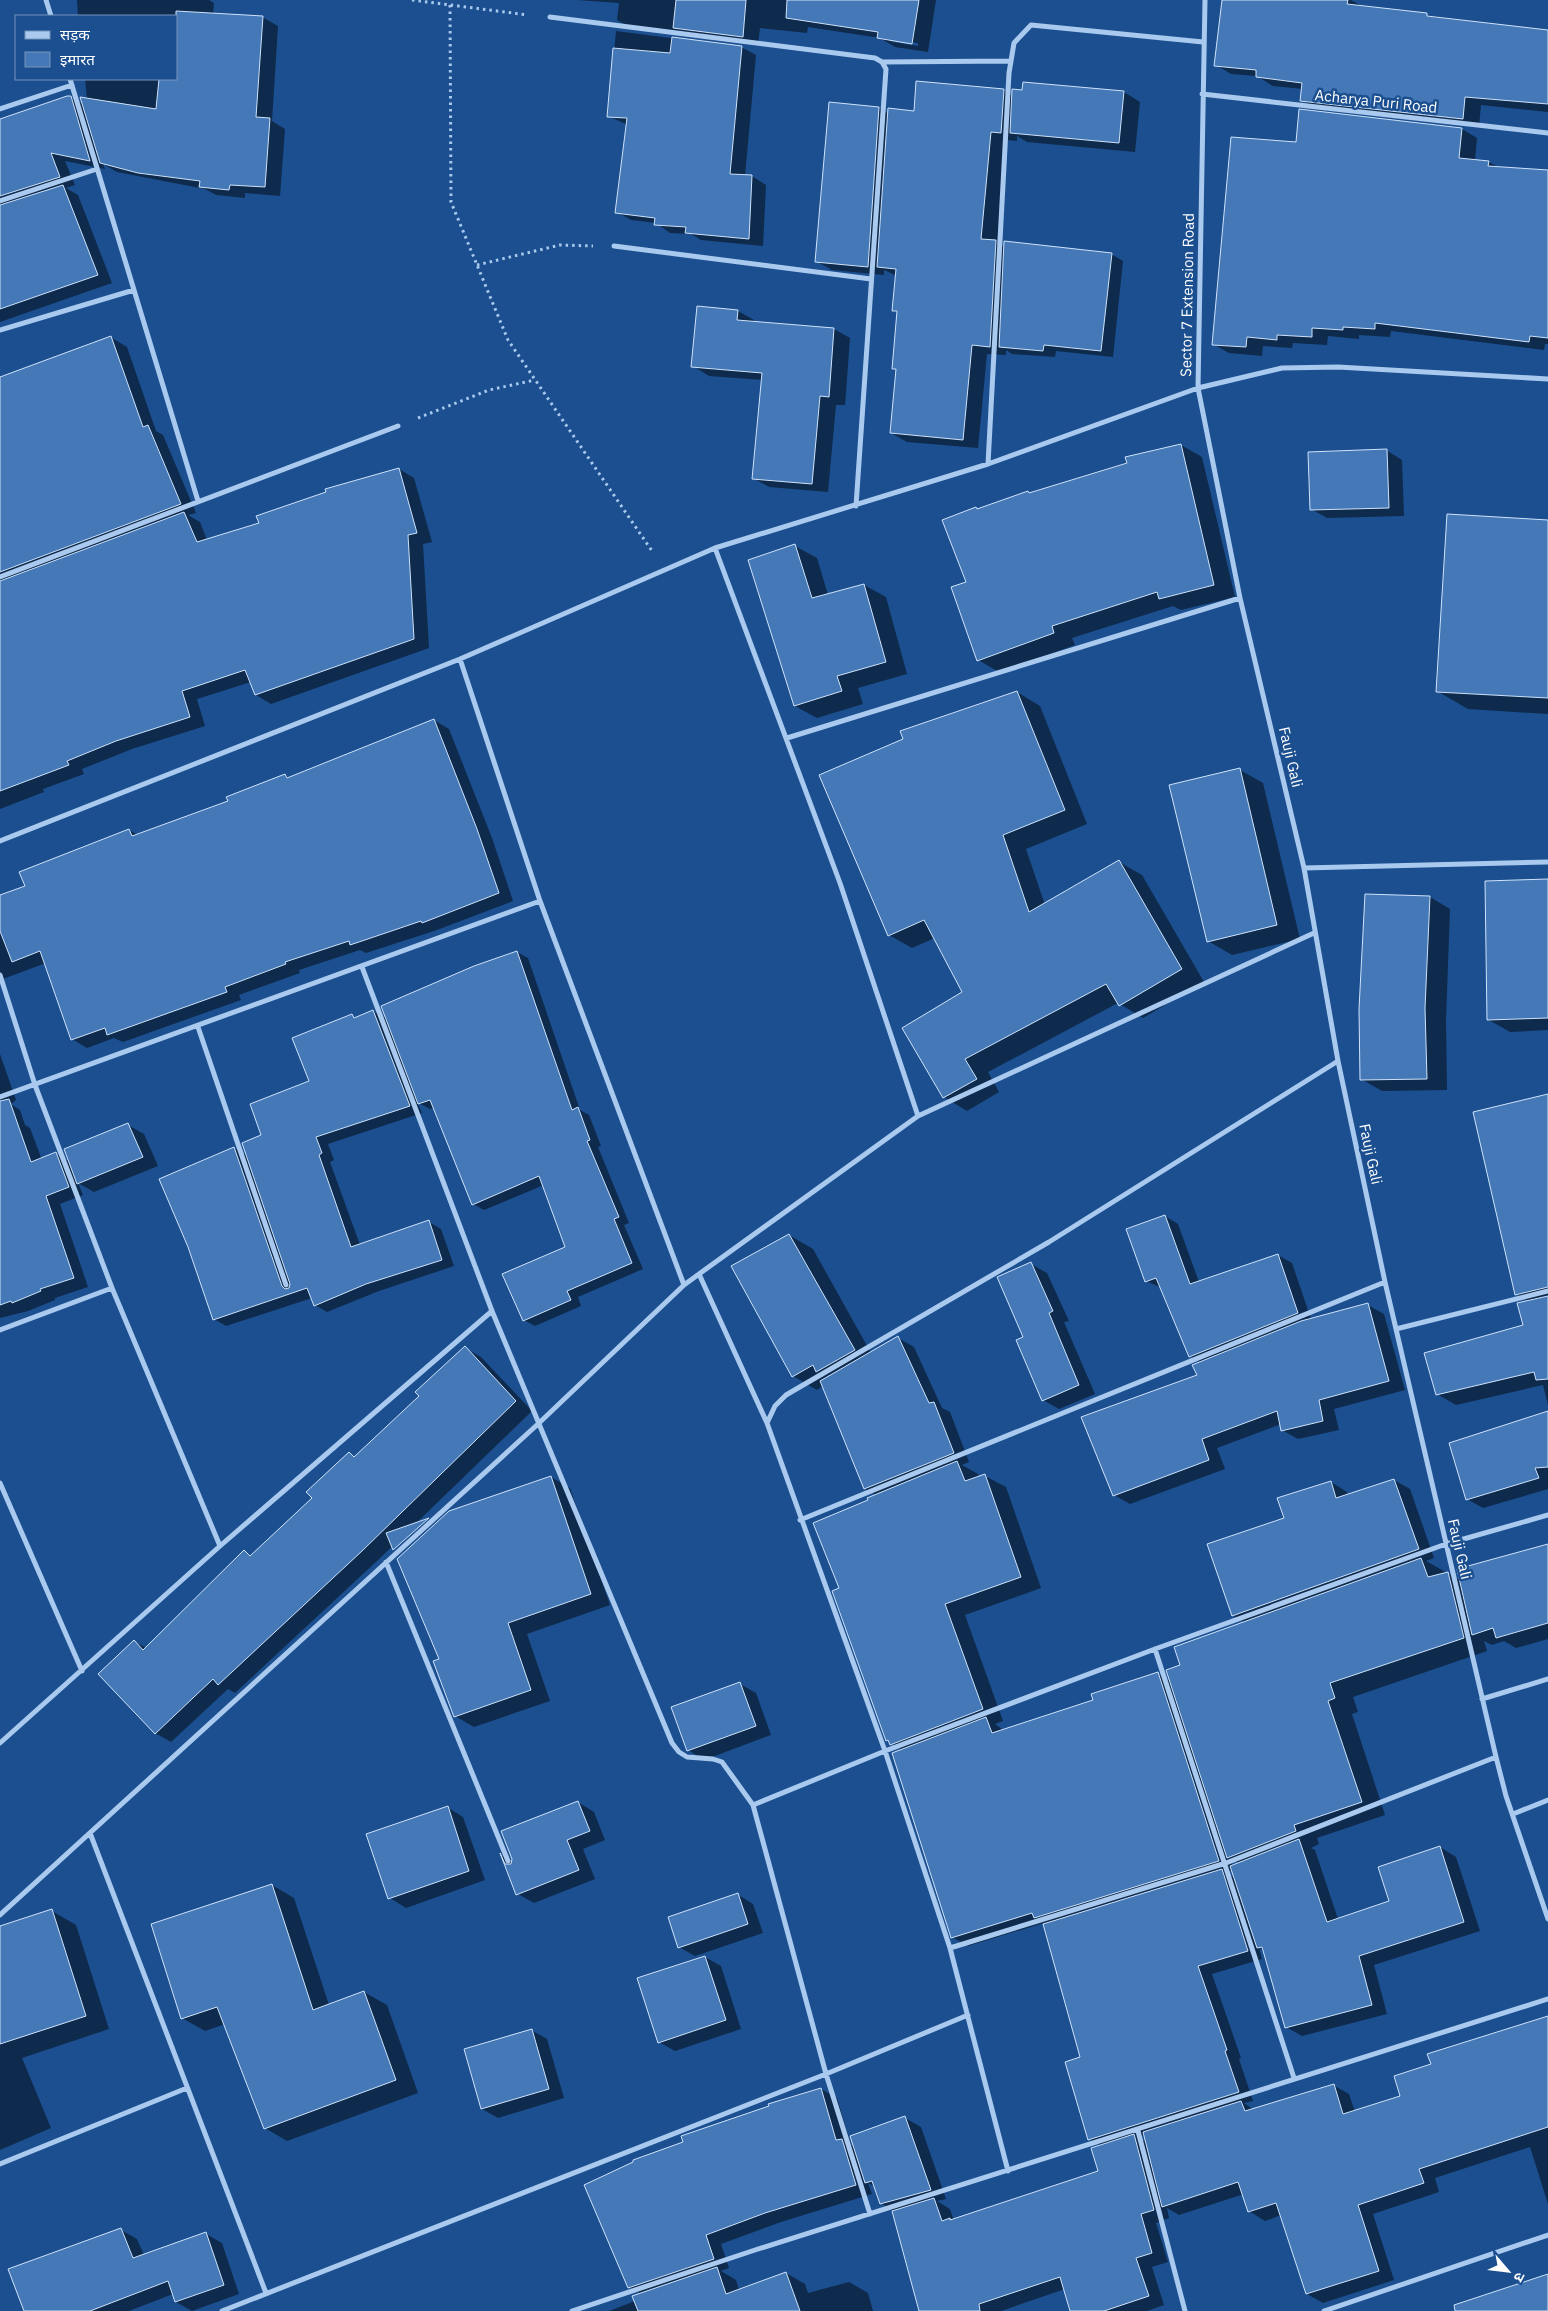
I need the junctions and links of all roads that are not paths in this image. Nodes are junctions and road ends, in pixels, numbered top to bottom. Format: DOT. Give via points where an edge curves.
graph roads {
  1 [pos="46,0"];
  2 [pos="1205,0"];
  3 [pos="51,15"];
  4 [pos="550,18"];
  5 [pos="1203,42"];
  6 [pos="1010,61"];
  7 [pos="882,62"];
  8 [pos="70,80"];
  9 [pos="72,86"];
  10 [pos="1202,94"];
  11 [pos="0,109"];
  12 [pos="1548,133"];
  13 [pos="97,169"];
  14 [pos="0,201"];
  15 [pos="614,246"];
  16 [pos="872,279"];
  17 [pos="134,290"];
  18 [pos="0,330"];
  19 [pos="1548,379"];
  20 [pos="1198,388"];
  21 [pos="398,426"];
  22 [pos="988,464"];
  23 [pos="198,501"];
  24 [pos="856,506"];
  25 [pos="715,548"];
  26 [pos="0,577"];
  27 [pos="1240,598"];
  28 [pos="460,659"];
  29 [pos="786,738"];
  30 [pos="0,841"];
  31 [pos="1548,862"];
  32 [pos="1304,868"];
  33 [pos="540,901"];
  34 [pos="1314,933"];
  35 [pos="362,967"];
  36 [pos="0,976"];
  37 [pos="198,1027"];
  38 [pos="1338,1061"];
  39 [pos="35,1085"];
  40 [pos="0,1098"];
  41 [pos="918,1116"];
  42 [pos="699,1274"];
  43 [pos="1385,1282"];
  44 [pos="286,1285"];
  45 [pos="684,1285"];
  46 [pos="112,1288"];
  47 [pos="1548,1291"];
  48 [pos="492,1311"];
  49 [pos="1396,1329"];
  50 [pos="0,1330"];
  51 [pos="538,1424"];
  52 [pos="767,1424"];
  53 [pos="0,1483"];
  54 [pos="1548,1515"];
  55 [pos="800,1520"];
  56 [pos="1446,1544"];
  57 [pos="220,1546"];
  58 [pos="386,1562"];
  59 [pos="1156,1649"];
  60 [pos="82,1671"];
  61 [pos="1548,1679"];
  62 [pos="1482,1699"];
  63 [pos="0,1742"];
  64 [pos="885,1751"];
  65 [pos="1496,1757"];
  66 [pos="1548,1800"];
  67 [pos="753,1805"];
  68 [pos="1513,1814"];
  69 [pos="90,1833"];
  70 [pos="508,1861"];
  71 [pos="1226,1862"];
  72 [pos="0,1915"];
  73 [pos="1548,1919"];
  74 [pos="950,1948"];
  75 [pos="1548,1999"];
  76 [pos="968,2015"];
  77 [pos="826,2074"];
  78 [pos="1294,2078"];
  79 [pos="187,2088"];
  80 [pos="1138,2130"];
  81 [pos="0,2164"];
  82 [pos="1008,2171"];
  83 [pos="870,2214"];
  84 [pos="1548,2235"];
  85 [pos="266,2293"];
  86 [pos="222,2311"];
  87 [pos="572,2311"];
  88 [pos="1185,2311"];
  89 [pos="1324,2311"];
  1 -- 3 [label="street"];
  2 -- 5 [label="street, Sector 7 Extension Road"];
  4 -- 7 [label="street" via="875,58"];
  5 -- 6 [label="street" via="1031,25 1014,43"];
  5 -- 10 [label="street, Sector 7 Extension Road"];
  6 -- 7 [label="street"];
  6 -- 22 [label="street"];
  7 -- 16 [label="street" via="886,69"];
  8 -- 9 [label="street"];
  9 -- 11 [label="street"];
  9 -- 13 [label="street"];
  10 -- 12 [label="street, Acharya Puri Road"];
  10 -- 20 [label="street, Sector 7 Extension Road"];
  13 -- 14 [label="street"];
  13 -- 17 [label="street"];
  15 -- 16 [label="street"];
  16 -- 24 [label="street"];
  17 -- 18 [label="street"];
  17 -- 23 [label="street"];
  19 -- 20 [label="street, Sector 7 Extension Road" via="1338,367 1282,368"];
  20 -- 22 [label="street"];
  20 -- 27 [label="street, Fauji Gali"];
  21 -- 23 [label="street"];
  22 -- 24 [label="street"];
  23 -- 26 [label="street"];
  24 -- 25 [label="street"];
  25 -- 28 [label="street"];
  25 -- 29 [label="street"];
  27 -- 29 [label="street"];
  27 -- 32 [label="street, Fauji Gali"];
  28 -- 30 [label="street"];
  28 -- 33 [label="street"];
  29 -- 41 [label="street" via="840,883"];
  31 -- 32 [label="street"];
  32 -- 34 [label="street, Fauji Gali"];
  33 -- 35 [label="street"];
  33 -- 45 [label="street"];
  34 -- 38 [label="street, Fauji Gali"];
  34 -- 41 [label="street"];
  35 -- 37 [label="street"];
  35 -- 48 [label="street"];
  36 -- 39 [label="street"];
  37 -- 39 [label="street"];
  37 -- 44 [label="street"];
  38 -- 43 [label="street, Fauji Gali"];
  38 -- 52 [label="street" via="1049,1242 786,1395 775,1406"];
  39 -- 40 [label="street"];
  39 -- 46 [label="street"];
  41 -- 42 [label="street"];
  42 -- 45 [label="street"];
  42 -- 52 [label="street"];
  43 -- 49 [label="street, Fauji Gali"];
  43 -- 55 [label="street"];
  45 -- 51 [label="street"];
  46 -- 50 [label="street"];
  46 -- 57 [label="street"];
  47 -- 49 [label="street"];
  48 -- 51 [label="street"];
  48 -- 57 [label="street"];
  49 -- 56 [label="street, Fauji Gali"];
  51 -- 58 [label="street"];
  51 -- 67 [label="street" via="672,1743 687,1757 713,1758 722,1762"];
  52 -- 55 [label="street"];
  53 -- 60 [label="street"];
  54 -- 56 [label="street"];
  55 -- 64 [label="street"];
  56 -- 59 [label="street"];
  56 -- 62 [label="street, Fauji Gali"];
  57 -- 60 [label="street"];
  58 -- 69 [label="street"];
  58 -- 70 [label="street"];
  59 -- 64 [label="street"];
  59 -- 71 [label="street"];
  60 -- 63 [label="street"];
  61 -- 62 [label="street"];
  62 -- 65 [label="street, Fauji Gali"];
  64 -- 67 [label="street"];
  64 -- 74 [label="street"];
  65 -- 68 [label="street, Fauji Gali"];
  65 -- 71 [label="street"];
  66 -- 68 [label="street"];
  67 -- 77 [label="street"];
  68 -- 73 [label="street, Fauji Gali"];
  69 -- 72 [label="street"];
  69 -- 79 [label="street"];
  71 -- 74 [label="street"];
  71 -- 78 [label="street"];
  74 -- 76 [label="street"];
  75 -- 78 [label="street"];
  76 -- 77 [label="street"];
  76 -- 82 [label="street"];
  77 -- 83 [label="street"];
  77 -- 85 [label="street"];
  78 -- 80 [label="street"];
  79 -- 81 [label="street"];
  79 -- 85 [label="street"];
  80 -- 82 [label="street"];
  80 -- 88 [label="street"];
  82 -- 83 [label="street"];
  83 -- 87 [label="street"];
  84 -- 89 [label="street"];
  85 -- 86 [label="street"];
}
